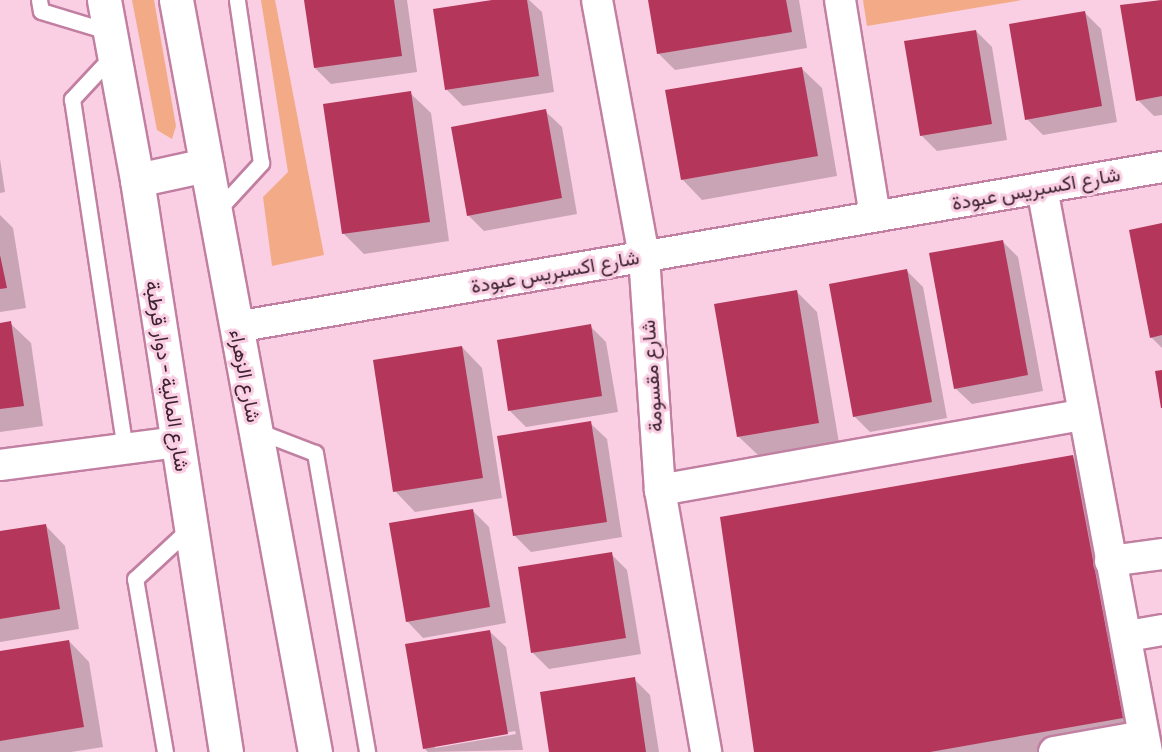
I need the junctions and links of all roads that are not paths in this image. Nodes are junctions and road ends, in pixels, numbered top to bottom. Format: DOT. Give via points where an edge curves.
graph roads {
  1 [pos="39,0"];
  2 [pos="104,0"];
  3 [pos="176,0"];
  4 [pos="237,0"];
  5 [pos="597,0"];
  6 [pos="840,0"];
  7 [pos="112,43"];
  8 [pos="206,165"];
  9 [pos="1162,167"];
  10 [pos="137,180"];
  11 [pos="1042,188"];
  12 [pos="215,212"];
  13 [pos="875,216"];
  14 [pos="644,256"];
  15 [pos="236,327"];
  16 [pos="1082,415"];
  17 [pos="255,430"];
  18 [pos="177,442"];
  19 [pos="125,449"];
  20 [pos="0,465"];
  21 [pos="660,490"];
  22 [pos="192,526"];
  23 [pos="1162,554"];
  24 [pos="1110,561"];
  25 [pos="1162,630"];
  26 [pos="1128,636"];
  27 [pos="1146,744"];
  28 [pos="363,751"];
  29 [pos="165,752"];
  30 [pos="226,752"];
  31 [pos="315,752"];
  32 [pos="706,752"];
  33 [pos="1054,752"];
  1 -- 7 [label="lane" via="41,12"];
  2 -- 7 [label="main road, شارع المالية - دوار قرطبة"];
  3 -- 8 [label="main road, شارع الزهراء"];
  4 -- 12 [label="lane" via="261,163"];
  5 -- 14 [label="street, شارع مقسومة"];
  6 -- 13 [label="street"];
  7 -- 10 [label="main road, شارع المالية - دوار قرطبة"];
  7 -- 19 [label="lane" via="72,99"];
  8 -- 10 [label="main road"];
  8 -- 12 [label="main road, شارع الزهراء"];
  9 -- 11 [label="street, شارع اكسبريس عبودة"];
  10 -- 18 [label="main road, شارع المالية - دوار قرطبة"];
  11 -- 13 [label="street, شارع اكسبريس عبودة"];
  11 -- 16 [label="street"];
  12 -- 15 [label="main road, شارع الزهراء"];
  13 -- 14 [label="street, شارع اكسبريس عبودة"];
  14 -- 15 [label="street, شارع اكسبريس عبودة"];
  14 -- 21 [label="street, شارع مقسومة"];
  15 -- 17 [label="main road, شارع الزهراء"];
  16 -- 21 [label="street"];
  16 -- 24 [label="street"];
  17 -- 28 [label="lane" via="315,453"];
  17 -- 31 [label="main road, شارع الزهراء"];
  18 -- 19 [label="street"];
  18 -- 22 [label="main road, شارع المالية - دوار قرطبة"];
  19 -- 20 [label="street"];
  21 -- 32 [label="street, شارع مقسومة"];
  22 -- 29 [label="lane" via="135,579"];
  22 -- 30 [label="main road, شارع المالية - دوار قرطبة"];
  23 -- 24 [label="street"];
  24 -- 26 [label="street"];
  25 -- 26 [label="street"];
  26 -- 27 [label="street"];
  27 -- 33 [label="street"];
}
